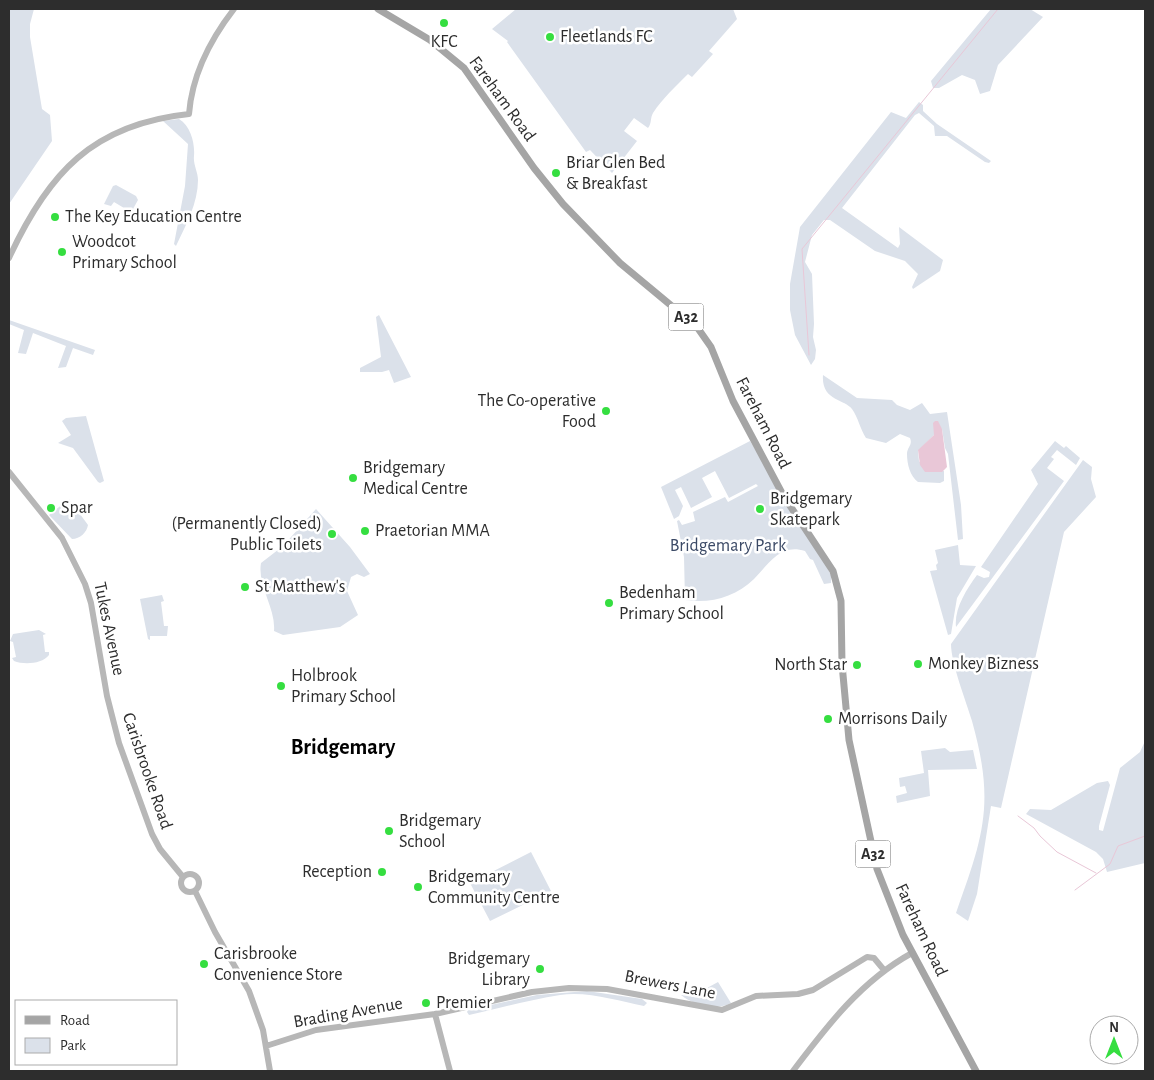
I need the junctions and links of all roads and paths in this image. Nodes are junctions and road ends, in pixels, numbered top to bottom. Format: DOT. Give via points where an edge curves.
graph roads {
  1 [pos="234,9"];
  2 [pos="378,9"];
  3 [pos="9,258"];
  4 [pos="9,472"];
  5 [pos="107,696"];
  6 [pos="183,877"];
  7 [pos="195,891"];
  8 [pos="912,953"];
  9 [pos="884,970"];
  10 [pos="436,1014"];
  11 [pos="266,1046"];
  12 [pos="270,1071"];
  13 [pos="450,1071"];
  14 [pos="793,1071"];
  15 [pos="976,1071"];
  1 -- 3 [label="street" via="200,66 192,86 189,114 126,128 104,138 80,155 45,194"];
  2 -- 8 [label="main road, Fareham Road / A32" via="430,40 464,68 562,204 620,263 697,327 711,347 733,401 783,495 825,558 838,586 844,704 866,825 884,890"];
  4 -- 5 [label="street, Tukes Avenue" via="62,538 77,564 91,603"];
  5 -- 6 [label="street, Carisbrooke Road" via="118,744 152,834"];
  6 -- 7 [label="street" via="182,888 188,892"];
  6 -- 7 [label="street" via="189,874 196,876 199,884"];
  7 -- 11 [label="street" via="249,991 260,1018"];
  8 -- 9 [label="street"];
  8 -- 15 [label="main road, Fareham Road / A32"];
  9 -- 10 [label="street, Brewers Lane" via="872,957 867,957 813,990 756,996 727,1009 711,1010 607,989 569,988 532,992"];
  9 -- 14 [label="street" via="836,1016"];
  10 -- 11 [label="street, Brading Avenue" via="316,1030"];
  10 -- 13 [label="street"];
  11 -- 12 [label="street"];
}
